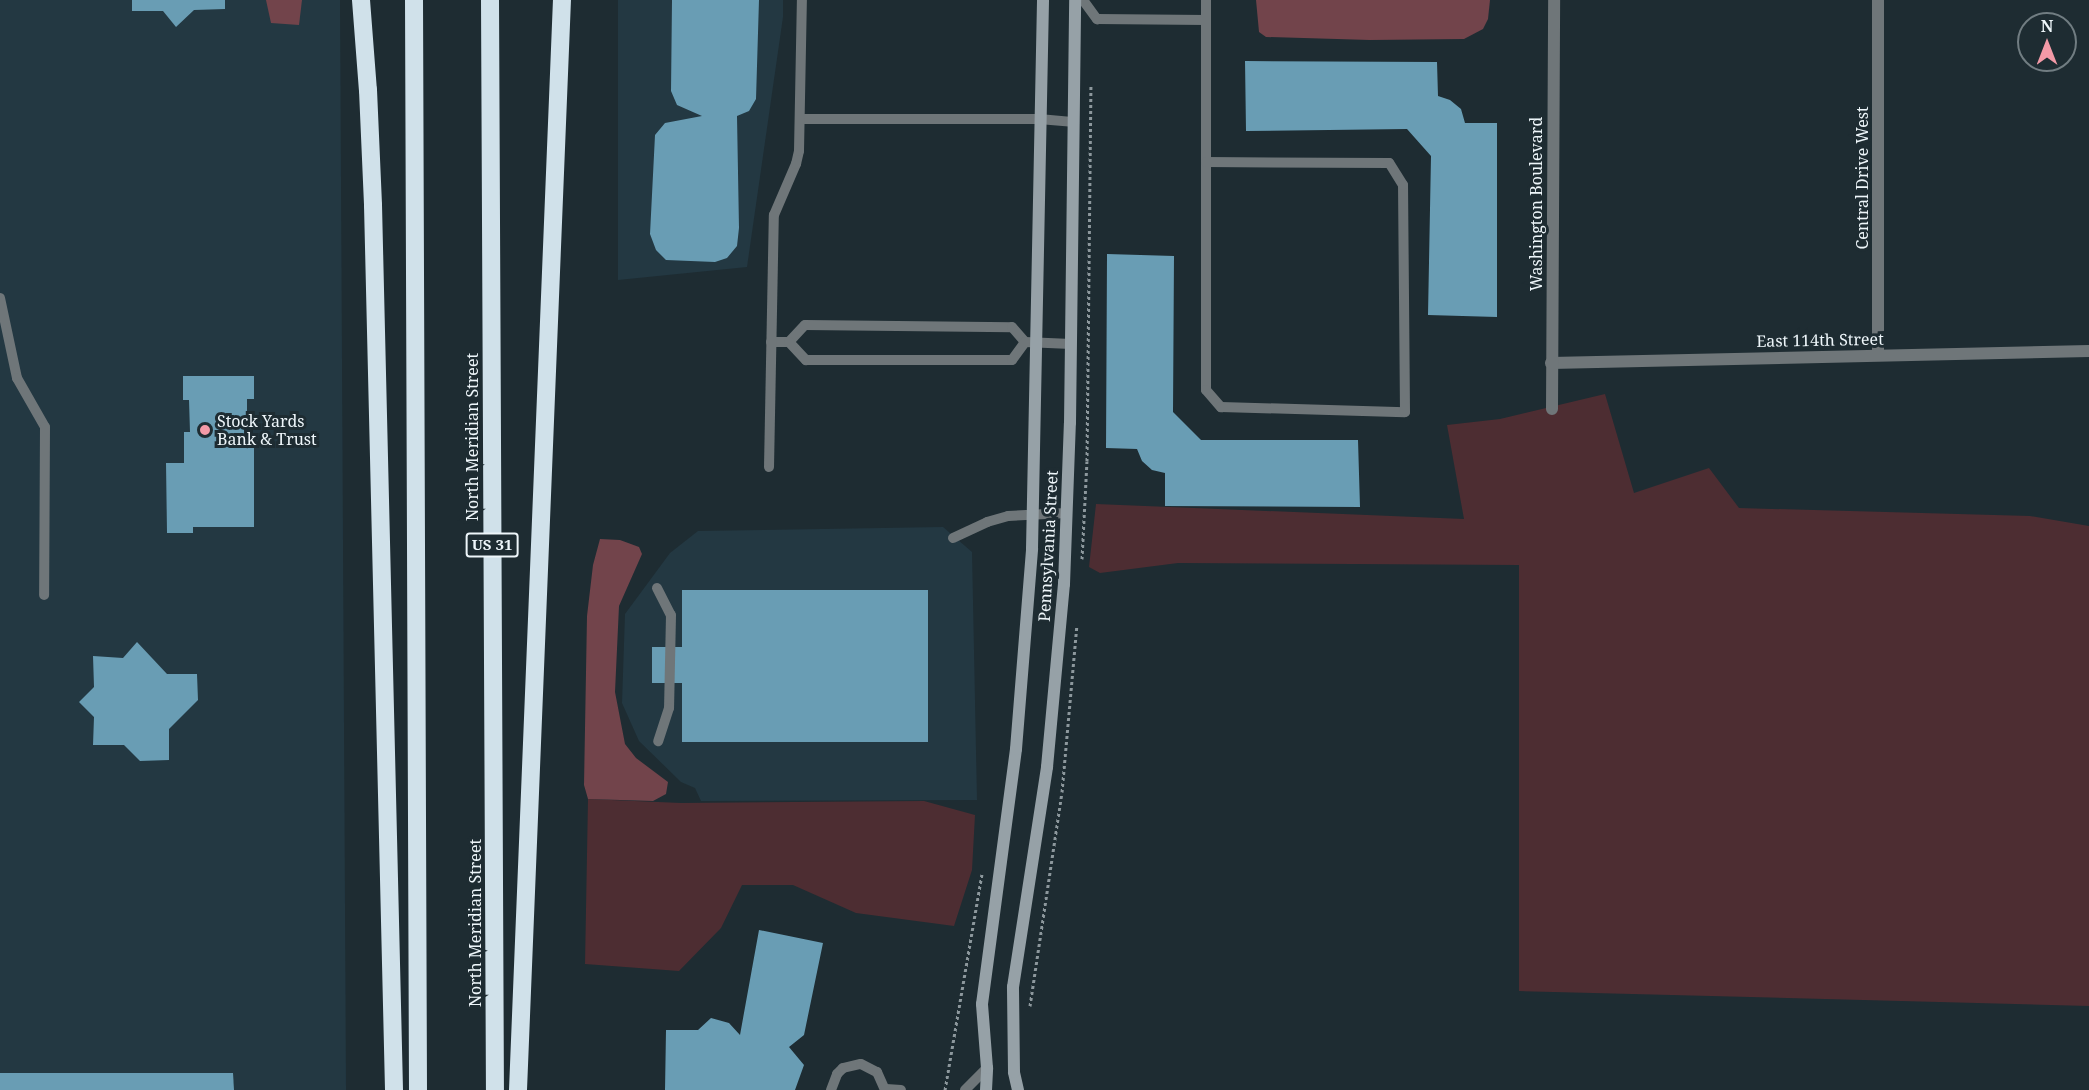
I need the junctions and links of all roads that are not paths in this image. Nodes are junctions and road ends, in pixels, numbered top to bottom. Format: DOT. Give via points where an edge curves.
graph roads {
  1 [pos="360,0"];
  2 [pos="414,0"];
  3 [pos="490,0"];
  4 [pos="562,0"];
  5 [pos="802,0"];
  6 [pos="1043,0"];
  7 [pos="1075,0"];
  8 [pos="1083,0"];
  9 [pos="1206,0"];
  10 [pos="1554,0"];
  11 [pos="1878,0"];
  12 [pos="1206,20"];
  13 [pos="801,119"];
  14 [pos="1039,119"];
  15 [pos="1072,122"];
  16 [pos="1206,162"];
  17 [pos="0,298"];
  18 [pos="771,342"];
  19 [pos="789,342"];
  20 [pos="1031,343"];
  21 [pos="1071,344"];
  22 [pos="2089,351"];
  23 [pos="1878,355"];
  24 [pos="1551,363"];
  25 [pos="1552,409"];
  26 [pos="770,467"];
  27 [pos="1034,513"];
  28 [pos="1067,513"];
  29 [pos="953,538"];
  30 [pos="657,588"];
  31 [pos="44,595"];
  32 [pos="658,741"];
  33 [pos="987,1068"];
  34 [pos="885,1089"];
  35 [pos="394,1090"];
  36 [pos="418,1090"];
  37 [pos="495,1090"];
  38 [pos="518,1090"];
  39 [pos="831,1090"];
  40 [pos="902,1090"];
  41 [pos="965,1090"];
  42 [pos="986,1090"];
  43 [pos="1018,1090"];
  1 -- 35 [label="highway" via="373,195"];
  2 -- 36 [label="highway"];
  3 -- 37 [label="highway, North Meridian Street / US 31"];
  4 -- 38 [label="highway"];
  5 -- 13 [label="lane"];
  6 -- 14 [label="main road, Pennsylvania Street"];
  7 -- 15 [label="main road, Pennsylvania Street"];
  8 -- 12 [label="lane" via="1097,19"];
  9 -- 12 [label="lane"];
  10 -- 24 [label="street, Washington Boulevard"];
  11 -- 23 [label="street, Central Drive West"];
  12 -- 16 [label="lane"];
  13 -- 14 [label="lane"];
  13 -- 18 [label="lane" via="796,164 774,215"];
  14 -- 15 [label="lane"];
  14 -- 20 [label="main road, Pennsylvania Street"];
  15 -- 21 [label="main road, Pennsylvania Street"];
  16 -- 16 [label="lane" via="1206,390 1221,407 1405,412 1404,185 1389,164"];
  17 -- 31 [label="lane" via="18,378 45,427"];
  18 -- 19 [label="lane"];
  18 -- 26 [label="lane"];
  19 -- 20 [label="lane" via="805,325 816,325 1012,327"];
  19 -- 20 [label="lane" via="806,360 1012,360"];
  20 -- 21 [label="lane"];
  20 -- 27 [label="main road, Pennsylvania Street"];
  21 -- 28 [label="main road, Pennsylvania Street"];
  22 -- 23 [label="street, East 114th Street"];
  23 -- 24 [label="street, East 114th Street"];
  24 -- 25 [label="street, Washington Boulevard"];
  27 -- 28 [label="lane"];
  27 -- 29 [label="lane" via="987,522"];
  27 -- 33 [label="main road, Pennsylvania Street" via="1016,749 982,1004"];
  28 -- 43 [label="main road, Pennsylvania Street" via="1047,767 1013,987 1014,1072"];
  30 -- 32 [label="lane" via="671,615 669,708"];
  33 -- 41 [label="lane"];
  33 -- 42 [label="main road, Pennsylvania Street"];
  34 -- 39 [label="lane" via="877,1072 861,1064 843,1068"];
  34 -- 40 [label="lane"];
}
